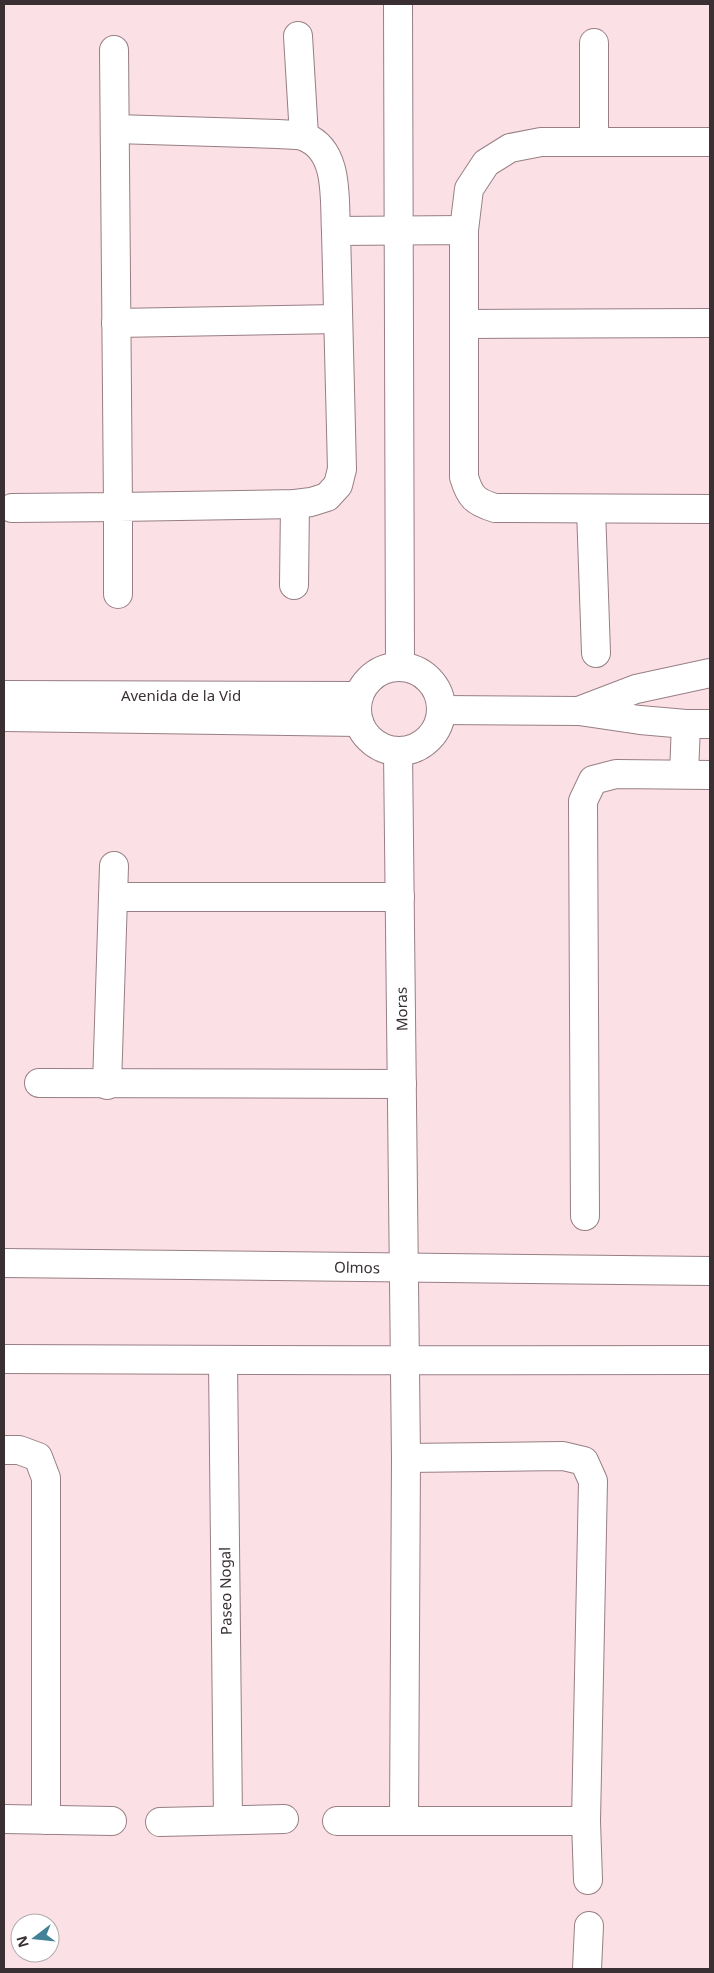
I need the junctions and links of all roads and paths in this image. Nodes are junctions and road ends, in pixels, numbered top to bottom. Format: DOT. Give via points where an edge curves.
graph roads {
  1 [pos="398,4"];
  2 [pos="298,36"];
  3 [pos="594,43"];
  4 [pos="114,50"];
  5 [pos="115,129"];
  6 [pos="304,136"];
  7 [pos="594,141"];
  8 [pos="710,142"];
  9 [pos="464,230"];
  10 [pos="336,231"];
  11 [pos="398,231"];
  12 [pos="338,319"];
  13 [pos="116,323"];
  14 [pos="710,323"];
  15 [pos="465,324"];
  16 [pos="295,504"];
  17 [pos="118,507"];
  18 [pos="12,508"];
  19 [pos="591,509"];
  20 [pos="710,509"];
  21 [pos="294,585"];
  22 [pos="118,594"];
  23 [pos="596,653"];
  24 [pos="400,667"];
  25 [pos="710,673"];
  26 [pos="4,695"];
  27 [pos="359,709"];
  28 [pos="441,710"];
  29 [pos="579,711"];
  30 [pos="4,717"];
  31 [pos="698,724"];
  32 [pos="398,751"];
  33 [pos="684,774"];
  34 [pos="710,775"];
  35 [pos="114,866"];
  36 [pos="113,897"];
  37 [pos="400,898"];
  38 [pos="39,1083"];
  39 [pos="402,1084"];
  40 [pos="107,1085"];
  41 [pos="584,1216"];
  42 [pos="4,1263"];
  43 [pos="404,1268"];
  44 [pos="710,1271"];
  45 [pos="4,1359"];
  46 [pos="404,1359"];
  47 [pos="710,1360"];
  48 [pos="223,1361"];
  49 [pos="4,1450"];
  50 [pos="406,1458"];
  51 [pos="4,1819"];
  52 [pos="284,1819"];
  53 [pos="46,1820"];
  54 [pos="228,1820"];
  55 [pos="404,1820"];
  56 [pos="112,1821"];
  57 [pos="337,1821"];
  58 [pos="586,1821"];
  59 [pos="160,1822"];
  60 [pos="588,1880"];
  61 [pos="589,1926"];
  62 [pos="587,1969"];
  1 -- 11 [label="street"];
  2 -- 6 [label="street"];
  3 -- 7 [label="street"];
  4 -- 5 [label="street"];
  5 -- 6 [label="street"];
  5 -- 13 [label="street"];
  6 -- 10 [label="street" via="322,146 332,169"];
  7 -- 8 [label="street"];
  7 -- 9 [label="street" via="541,142 510,148 486,163 469,188"];
  9 -- 11 [label="street"];
  9 -- 15 [label="street"];
  10 -- 11 [label="street"];
  10 -- 12 [label="street"];
  11 -- 24 [label="street"];
  12 -- 13 [label="street"];
  12 -- 16 [label="street" via="342,469 338,485 326,497"];
  13 -- 17 [label="street"];
  14 -- 15 [label="street"];
  15 -- 19 [label="street" via="464,477 468,492 480,504 495,508"];
  16 -- 17 [label="street"];
  16 -- 21 [label="street"];
  17 -- 18 [label="street"];
  17 -- 22 [label="street"];
  19 -- 20 [label="street"];
  19 -- 23 [label="street"];
  24 -- 27 [label="street" via="387,669 365,684"];
  24 -- 28 [label="street" via="413,669 433,685"];
  25 -- 29 [label="street" via="636,689"];
  26 -- 27 [label="street, Avenida de la Vid"];
  27 -- 30 [label="street, Avenida de la Vid"];
  27 -- 32 [label="street" via="365,733 374,743"];
  28 -- 29 [label="street"];
  28 -- 32 [label="street" via="438,723 423,744"];
  29 -- 31 [label="street"];
  31 -- 33 [label="street"];
  32 -- 37 [label="street, Moras"];
  33 -- 34 [label="street"];
  33 -- 41 [label="street" via="616,774 593,780 583,801"];
  35 -- 36 [label="street"];
  36 -- 37 [label="street"];
  36 -- 40 [label="street"];
  37 -- 39 [label="street, Moras"];
  38 -- 40 [label="street"];
  39 -- 40 [label="street"];
  39 -- 43 [label="street, Moras"];
  42 -- 43 [label="street, Olmos"];
  43 -- 44 [label="street, Olmos"];
  43 -- 46 [label="street, Moras"];
  45 -- 48 [label="street"];
  46 -- 47 [label="street"];
  46 -- 48 [label="street"];
  46 -- 50 [label="street, Moras"];
  48 -- 54 [label="street, Paseo Nogal"];
  49 -- 53 [label="street" via="19,1450 38,1457 46,1478"];
  50 -- 55 [label="street, Moras"];
  50 -- 58 [label="street" via="563,1456 584,1462 593,1481"];
  51 -- 53 [label="street"];
  52 -- 54 [label="street"];
  53 -- 56 [label="street"];
  54 -- 59 [label="street"];
  55 -- 57 [label="street"];
  55 -- 58 [label="street"];
  58 -- 60 [label="street"];
  61 -- 62 [label="street"];
}
